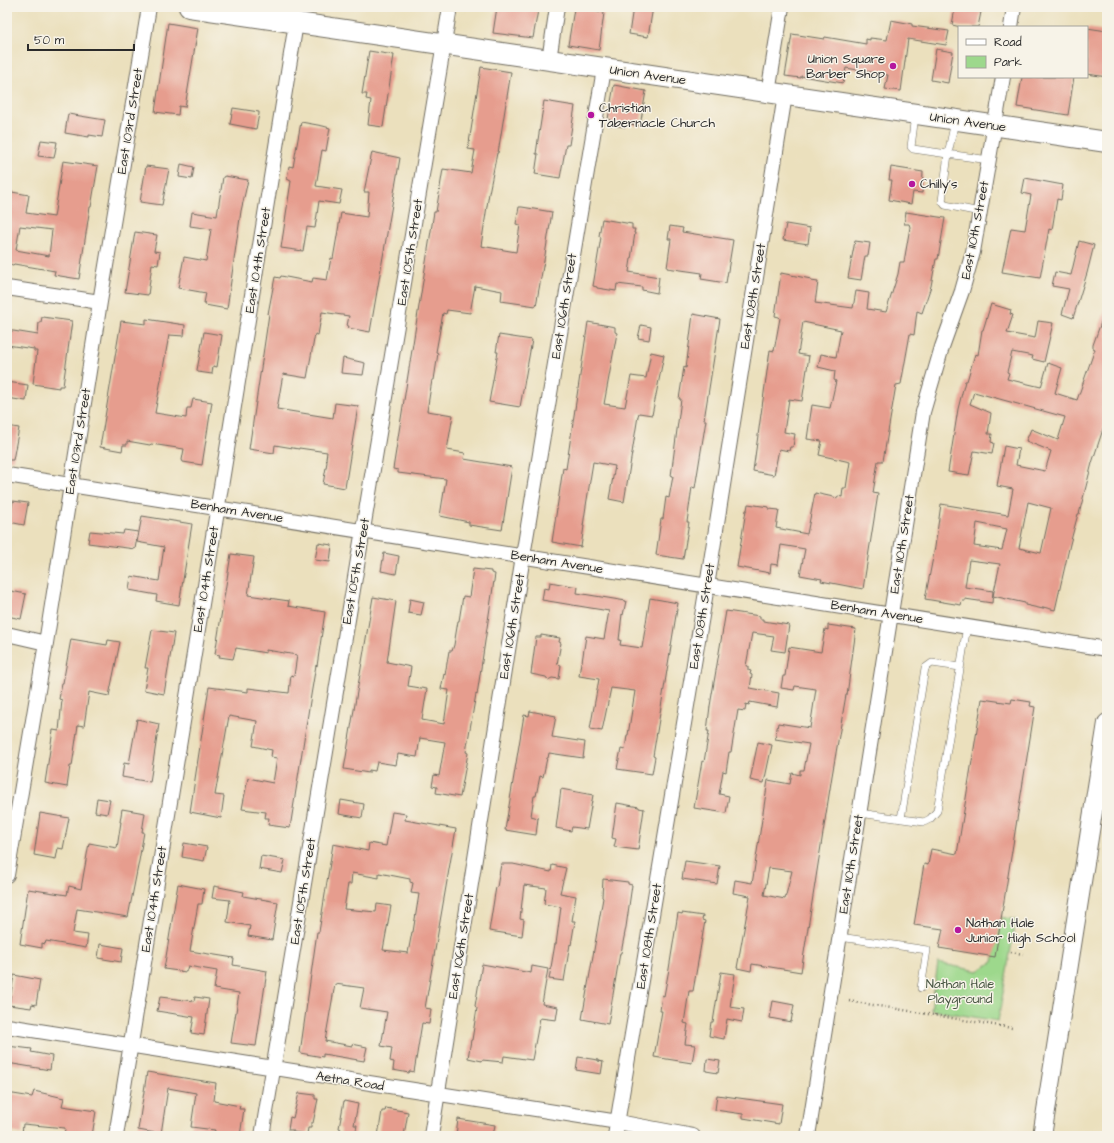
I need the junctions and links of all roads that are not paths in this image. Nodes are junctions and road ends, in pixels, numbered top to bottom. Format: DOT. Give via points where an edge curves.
graph roads {
  1 [pos="149,7"];
  2 [pos="189,7"];
  3 [pos="450,7"];
  4 [pos="558,7"];
  5 [pos="782,7"];
  6 [pos="1014,7"];
  7 [pos="269,13"];
  8 [pos="296,23"];
  9 [pos="1011,26"];
  10 [pos="444,45"];
  11 [pos="549,60"];
  12 [pos="604,69"];
  13 [pos="1003,78"];
  14 [pos="776,94"];
  15 [pos="915,115"];
  16 [pos="955,120"];
  17 [pos="995,126"];
  18 [pos="1107,142"];
  19 [pos="948,154"];
  20 [pos="989,160"];
  21 [pos="980,212"];
  22 [pos="7,288"];
  23 [pos="100,302"];
  24 [pos="7,475"];
  25 [pos="71,484"];
  26 [pos="217,508"];
  27 [pos="363,531"];
  28 [pos="523,556"];
  29 [pos="707,586"];
  30 [pos="891,614"];
  31 [pos="967,626"];
  32 [pos="7,634"];
  33 [pos="46,643"];
  34 [pos="1107,649"];
  35 [pos="960,667"];
  36 [pos="1107,723"];
  37 [pos="859,813"];
  38 [pos="12,817"];
  39 [pos="901,819"];
  40 [pos="7,875"];
  41 [pos="840,937"];
  42 [pos="921,988"];
  43 [pos="7,1026"];
  44 [pos="130,1045"];
  45 [pos="273,1068"];
  46 [pos="438,1094"];
  47 [pos="616,1129"];
  48 [pos="116,1136"];
  49 [pos="262,1136"];
  50 [pos="431,1136"];
  51 [pos="693,1136"];
  52 [pos="808,1136"];
  53 [pos="1042,1136"];
  1 -- 23 [label="street, East 103rd Street"];
  2 -- 7 [label="main road, Union Avenue"];
  3 -- 10 [label="street, East 105th Street"];
  4 -- 11 [label="street"];
  5 -- 14 [label="street, East 108th Street"];
  6 -- 9 [label="street"];
  7 -- 8 [label="main road, Union Avenue"];
  8 -- 10 [label="main road, Union Avenue"];
  8 -- 26 [label="street, East 104th Street"];
  10 -- 11 [label="main road, Union Avenue"];
  10 -- 27 [label="street, East 105th Street"];
  11 -- 12 [label="main road, Union Avenue"];
  12 -- 14 [label="main road, Union Avenue"];
  12 -- 28 [label="street, East 106th Street"];
  13 -- 17 [label="street, East 110th Street"];
  14 -- 15 [label="main road, Union Avenue"];
  14 -- 29 [label="street, East 108th Street"];
  15 -- 16 [label="main road, Union Avenue"];
  15 -- 19 [label="lane" via="911,147"];
  16 -- 17 [label="main road, Union Avenue"];
  16 -- 19 [label="lane"];
  17 -- 18 [label="main road, Union Avenue"];
  17 -- 20 [label="street, East 110th Street"];
  19 -- 20 [label="lane"];
  19 -- 21 [label="lane" via="942,201 945,205"];
  20 -- 21 [label="street, East 110th Street"];
  21 -- 30 [label="street, East 110th Street" via="973,252 962,291 923,412"];
  22 -- 23 [label="street"];
  23 -- 25 [label="street, East 103rd Street"];
  24 -- 25 [label="street, Benham Avenue"];
  25 -- 26 [label="street, Benham Avenue"];
  25 -- 33 [label="street, East 103rd Street"];
  26 -- 27 [label="street, Benham Avenue"];
  26 -- 44 [label="street, East 104th Street"];
  27 -- 28 [label="street, Benham Avenue"];
  27 -- 45 [label="street, East 105th Street"];
  28 -- 29 [label="street, Benham Avenue"];
  28 -- 46 [label="street, East 106th Street"];
  29 -- 30 [label="street, Benham Avenue"];
  29 -- 47 [label="street, East 108th Street"];
  30 -- 31 [label="street, Benham Avenue"];
  30 -- 37 [label="street, East 110th Street"];
  31 -- 34 [label="street, Benham Avenue"];
  31 -- 35 [label="lane"];
  32 -- 33 [label="street"];
  33 -- 38 [label="street, East 103rd Street"];
  35 -- 39 [label="lane" via="937,811 924,822"];
  35 -- 39 [label="lane" via="932,663 925,668"];
  36 -- 53 [label="street"];
  37 -- 39 [label="lane"];
  37 -- 41 [label="street, East 110th Street"];
  38 -- 40 [label="street, East 103rd Street"];
  41 -- 42 [label="lane" via="927,950"];
  41 -- 52 [label="street, East 110th Street"];
  43 -- 44 [label="street, Aetna Road"];
  44 -- 45 [label="street, Aetna Road"];
  44 -- 48 [label="street, East 104th Street"];
  45 -- 46 [label="street, Aetna Road"];
  45 -- 49 [label="street, East 105th Street"];
  46 -- 47 [label="street, Aetna Road"];
  46 -- 50 [label="street, East 106th Street"];
  47 -- 51 [label="street, Aetna Road"];
}
